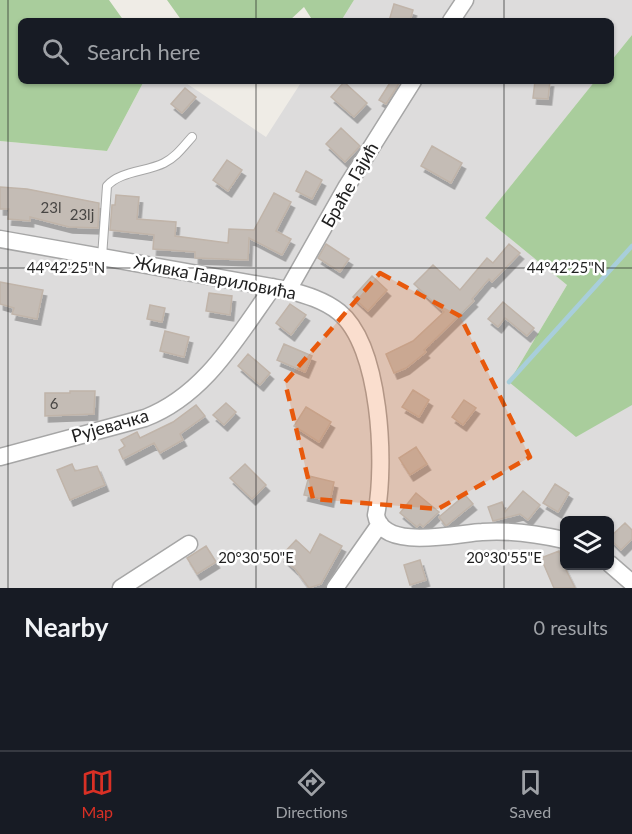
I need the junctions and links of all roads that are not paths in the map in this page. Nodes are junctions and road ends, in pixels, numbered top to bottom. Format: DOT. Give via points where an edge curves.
graph roads {
  1 [pos="465,0"];
  2 [pos="453,18"];
  3 [pos="411,84"];
  4 [pos="192,137"];
  5 [pos="0,239"];
  6 [pos="102,257"];
  7 [pos="280,288"];
  8 [pos="0,457"];
  9 [pos="380,524"];
  10 [pos="560,539"];
  11 [pos="189,544"];
  12 [pos="614,567"];
  13 [pos="631,579"];
  14 [pos="121,588"];
  15 [pos="335,588"];
  1 -- 2 [label="street"];
  3 -- 7 [label="street, Браће Гајић"];
  4 -- 6 [label="lane" via="176,156 106,186"];
  5 -- 6 [label="street, Живка Гавриловића"];
  6 -- 7 [label="street, Живка Гавриловића"];
  7 -- 8 [label="street, Рујевачка" via="204,380 167,407 145,418"];
  7 -- 9 [label="street, Живка Гавриловића" via="318,299 340,313 359,342 381,427 382,470 376,515"];
  9 -- 10 [label="street" via="415,538 481,532"];
  9 -- 15 [label="street"];
  11 -- 14 [label="street"];
  12 -- 13 [label="street"];
}
